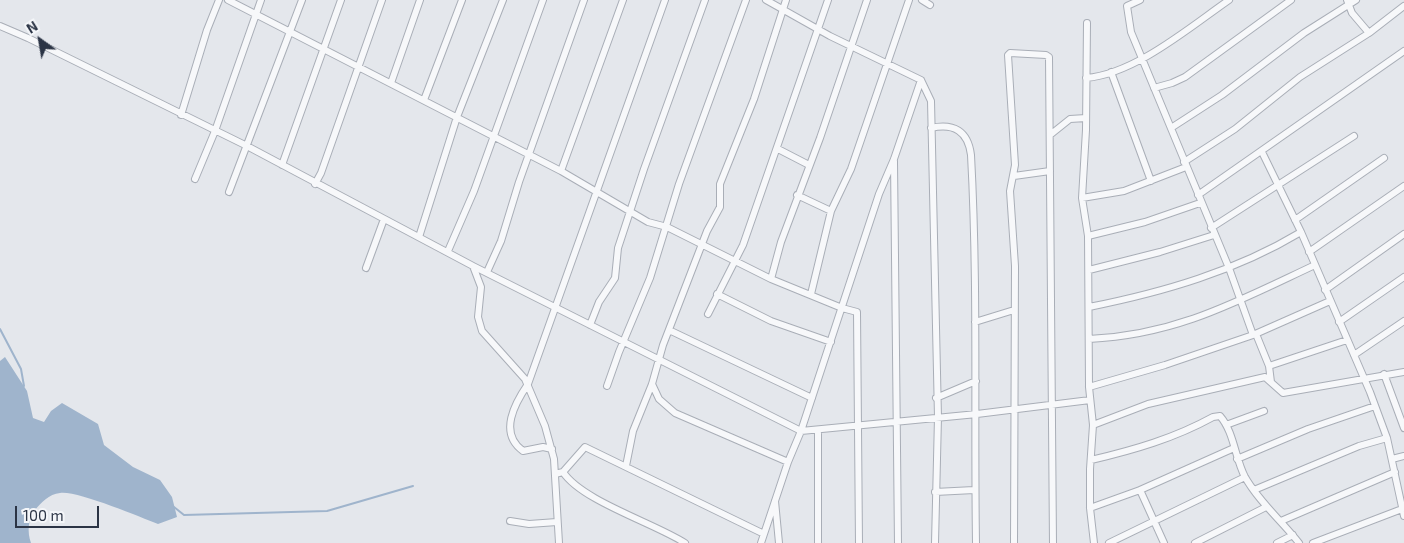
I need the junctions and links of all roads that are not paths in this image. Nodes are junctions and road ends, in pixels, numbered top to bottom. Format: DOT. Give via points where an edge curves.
graph roads {
  1 [pos="219,0"];
  2 [pos="228,0"];
  3 [pos="261,0"];
  4 [pos="302,0"];
  5 [pos="341,0"];
  6 [pos="382,0"];
  7 [pos="420,0"];
  8 [pos="462,0"];
  9 [pos="503,0"];
  10 [pos="543,0"];
  11 [pos="584,0"];
  12 [pos="623,0"];
  13 [pos="665,0"];
  14 [pos="705,0"];
  15 [pos="746,0"];
  16 [pos="766,0"];
  17 [pos="786,0"];
  18 [pos="828,0"];
  19 [pos="867,0"];
  20 [pos="909,0"];
  21 [pos="922,0"];
  22 [pos="1140,0"];
  23 [pos="1230,0"];
  24 [pos="1291,0"];
  25 [pos="1356,0"];
  26 [pos="1348,3"];
  27 [pos="930,5"];
  28 [pos="1404,6"];
  29 [pos="783,9"];
  30 [pos="256,15"];
  31 [pos="1086,23"];
  32 [pos="0,26"];
  33 [pos="818,30"];
  34 [pos="290,32"];
  35 [pos="1369,33"];
  36 [pos="852,46"];
  37 [pos="322,48"];
  38 [pos="1404,51"];
  39 [pos="1141,57"];
  40 [pos="886,64"];
  41 [pos="357,68"];
  42 [pos="1111,72"];
  43 [pos="1086,78"];
  44 [pos="922,80"];
  45 [pos="391,83"];
  46 [pos="1154,88"];
  47 [pos="424,100"];
  48 [pos="181,115"];
  49 [pos="457,117"];
  50 [pos="1086,118"];
  51 [pos="931,128"];
  52 [pos="1170,128"];
  53 [pos="215,131"];
  54 [pos="1050,135"];
  55 [pos="1354,136"];
  56 [pos="494,138"];
  57 [pos="245,145"];
  58 [pos="778,149"];
  59 [pos="1262,152"];
  60 [pos="529,157"];
  61 [pos="1384,158"];
  62 [pos="894,159"];
  63 [pos="282,165"];
  64 [pos="809,165"];
  65 [pos="1185,165"];
  66 [pos="1050,170"];
  67 [pos="561,172"];
  68 [pos="1014,176"];
  69 [pos="195,179"];
  70 [pos="1151,181"];
  71 [pos="315,184"];
  72 [pos="1279,186"];
  73 [pos="1404,186"];
  74 [pos="228,192"];
  75 [pos="598,193"];
  76 [pos="798,195"];
  77 [pos="1198,195"];
  78 [pos="1082,198"];
  79 [pos="1200,203"];
  80 [pos="632,210"];
  81 [pos="831,210"];
  82 [pos="384,220"];
  83 [pos="1295,220"];
  84 [pos="667,227"];
  85 [pos="1212,231"];
  86 [pos="1301,232"];
  87 [pos="1404,234"];
  88 [pos="1088,236"];
  89 [pos="419,237"];
  90 [pos="702,246"];
  91 [pos="448,251"];
  92 [pos="1309,252"];
  93 [pos="734,261"];
  94 [pos="1315,265"];
  95 [pos="473,266"];
  96 [pos="366,268"];
  97 [pos="1229,268"];
  98 [pos="1089,270"];
  99 [pos="487,272"];
  100 [pos="1404,277"];
  101 [pos="771,278"];
  102 [pos="1325,290"];
  103 [pos="718,294"];
  104 [pos="811,294"];
  105 [pos="1241,300"];
  106 [pos="1330,301"];
  107 [pos="1090,307"];
  108 [pos="557,308"];
  109 [pos="842,308"];
  110 [pos="1014,310"];
  111 [pos="708,314"];
  112 [pos="1404,321"];
  113 [pos="975,322"];
  114 [pos="1339,322"];
  115 [pos="590,325"];
  116 [pos="669,330"];
  117 [pos="1254,335"];
  118 [pos="1089,339"];
  119 [pos="1347,340"];
  120 [pos="831,342"];
  121 [pos="624,343"];
  122 [pos="1354,355"];
  123 [pos="658,360"];
  124 [pos="1269,366"];
  125 [pos="1404,366"];
  126 [pos="1400,372"];
  127 [pos="1384,374"];
  128 [pos="1363,378"];
  129 [pos="976,381"];
  130 [pos="1271,383"];
  131 [pos="528,384"];
  132 [pos="652,384"];
  133 [pos="607,386"];
  134 [pos="1089,387"];
  135 [pos="812,398"];
  136 [pos="936,398"];
  137 [pos="1090,400"];
  138 [pos="1053,404"];
  139 [pos="1375,406"];
  140 [pos="1016,408"];
  141 [pos="1264,411"];
  142 [pos="977,414"];
  143 [pos="938,417"];
  144 [pos="898,421"];
  145 [pos="859,425"];
  146 [pos="1093,425"];
  147 [pos="1226,425"];
  148 [pos="1404,428"];
  149 [pos="801,431"];
  150 [pos="818,431"];
  151 [pos="1387,438"];
  152 [pos="1234,448"];
  153 [pos="552,449"];
  154 [pos="1404,456"];
  155 [pos="1238,459"];
  156 [pos="1091,460"];
  157 [pos="1392,460"];
  158 [pos="788,462"];
  159 [pos="626,466"];
  160 [pos="563,472"];
  161 [pos="1394,472"];
  162 [pos="555,474"];
  163 [pos="1245,477"];
  164 [pos="974,490"];
  165 [pos="1140,490"];
  166 [pos="1254,490"];
  167 [pos="935,492"];
  168 [pos="775,500"];
  169 [pos="1266,507"];
  170 [pos="1090,508"];
  171 [pos="1403,513"];
  172 [pos="510,521"];
  173 [pos="1281,521"];
  174 [pos="557,522"];
  175 [pos="1156,522"];
  176 [pos="764,534"];
  177 [pos="1293,535"];
  178 [pos="677,541"];
  179 [pos="559,543"];
  180 [pos="685,543"];
  181 [pos="761,543"];
  182 [pos="779,543"];
  183 [pos="818,543"];
  184 [pos="859,543"];
  185 [pos="898,543"];
  186 [pos="935,543"];
  187 [pos="976,543"];
  188 [pos="1014,543"];
  189 [pos="1053,543"];
  190 [pos="1094,543"];
  191 [pos="1109,543"];
  192 [pos="1164,543"];
  193 [pos="1194,543"];
  194 [pos="1277,543"];
  195 [pos="1299,543"];
  196 [pos="1313,543"];
  1 -- 48 [label="street"];
  2 -- 30 [label="street"];
  3 -- 30 [label="street"];
  4 -- 34 [label="street"];
  5 -- 37 [label="street"];
  6 -- 41 [label="street"];
  7 -- 45 [label="street"];
  8 -- 47 [label="street"];
  9 -- 49 [label="street"];
  10 -- 56 [label="street"];
  11 -- 60 [label="street"];
  12 -- 67 [label="street"];
  13 -- 75 [label="street"];
  14 -- 80 [label="street"];
  15 -- 84 [label="street" via="679,184"];
  16 -- 29 [label="street"];
  17 -- 29 [label="street"];
  18 -- 33 [label="street"];
  19 -- 36 [label="street"];
  20 -- 40 [label="street"];
  21 -- 27 [label="street"];
  22 -- 39 [label="street" via="1127,6 1127,12"];
  23 -- 39 [label="street"];
  24 -- 46 [label="street" via="1186,76"];
  25 -- 26 [label="street"];
  26 -- 35 [label="street"];
  26 -- 52 [label="street" via="1222,95"];
  28 -- 35 [label="street"];
  29 -- 33 [label="street"];
  29 -- 90 [label="street" via="754,99 720,184 720,207"];
  30 -- 34 [label="street"];
  30 -- 53 [label="street"];
  31 -- 43 [label="street"];
  32 -- 48 [label="street"];
  33 -- 36 [label="street"];
  33 -- 58 [label="street" via="785,119"];
  34 -- 37 [label="street"];
  34 -- 57 [label="street"];
  35 -- 65 [label="street" via="1300,77"];
  36 -- 40 [label="street"];
  36 -- 64 [label="street"];
  37 -- 41 [label="street"];
  37 -- 63 [label="street"];
  38 -- 59 [label="street"];
  39 -- 42 [label="street"];
  39 -- 46 [label="street"];
  40 -- 44 [label="street"];
  40 -- 81 [label="street" via="851,169"];
  41 -- 45 [label="street"];
  41 -- 71 [label="street"];
  42 -- 43 [label="street"];
  42 -- 70 [label="street"];
  43 -- 50 [label="street"];
  44 -- 51 [label="street" via="930,101"];
  44 -- 62 [label="street"];
  45 -- 47 [label="street"];
  46 -- 52 [label="street"];
  47 -- 49 [label="street"];
  48 -- 53 [label="street"];
  49 -- 56 [label="street"];
  49 -- 89 [label="street"];
  50 -- 54 [label="street" via="1070,119"];
  50 -- 78 [label="street"];
  51 -- 113 [label="street" via="941,126 957,130 970,146"];
  51 -- 136 [label="street"];
  52 -- 65 [label="street"];
  53 -- 57 [label="street"];
  53 -- 69 [label="street"];
  54 -- 66 [label="street"];
  54 -- 68 [label="street" via="1049,57 1010,53"];
  55 -- 72 [label="street"];
  56 -- 60 [label="street"];
  56 -- 91 [label="street"];
  57 -- 63 [label="street"];
  57 -- 74 [label="street"];
  58 -- 64 [label="street"];
  58 -- 93 [label="street" via="743,245"];
  59 -- 72 [label="street"];
  59 -- 77 [label="street"];
  60 -- 67 [label="street"];
  60 -- 99 [label="street" via="502,230 501,241"];
  61 -- 83 [label="street"];
  62 -- 109 [label="street" via="879,194"];
  62 -- 144 [label="street"];
  63 -- 71 [label="street"];
  64 -- 76 [label="street"];
  65 -- 70 [label="street"];
  65 -- 77 [label="street"];
  66 -- 68 [label="street"];
  66 -- 138 [label="street"];
  67 -- 75 [label="street"];
  68 -- 110 [label="street" via="1010,201 1015,266"];
  70 -- 78 [label="street" via="1124,191"];
  71 -- 82 [label="street"];
  72 -- 83 [label="street"];
  72 -- 85 [label="street"];
  73 -- 92 [label="street"];
  75 -- 80 [label="street"];
  75 -- 108 [label="street"];
  76 -- 81 [label="street"];
  76 -- 101 [label="street"];
  77 -- 79 [label="street"];
  78 -- 88 [label="street"];
  79 -- 85 [label="street"];
  79 -- 88 [label="street" via="1145,222"];
  80 -- 84 [label="street" via="648,222"];
  80 -- 115 [label="street" via="618,248 615,278 599,302"];
  81 -- 104 [label="street"];
  82 -- 89 [label="street"];
  82 -- 96 [label="street"];
  83 -- 86 [label="street"];
  84 -- 90 [label="street"];
  84 -- 121 [label="street"];
  85 -- 97 [label="street"];
  85 -- 98 [label="street" via="1152,254"];
  86 -- 92 [label="street"];
  86 -- 97 [label="street" via="1258,257"];
  87 -- 102 [label="street"];
  88 -- 98 [label="street"];
  89 -- 91 [label="street"];
  90 -- 93 [label="street"];
  90 -- 116 [label="street"];
  91 -- 95 [label="street"];
  92 -- 94 [label="street"];
  93 -- 101 [label="street"];
  93 -- 103 [label="street"];
  94 -- 102 [label="street"];
  94 -- 105 [label="street"];
  95 -- 99 [label="street"];
  95 -- 131 [label="street" via="481,287 478,317 482,331"];
  97 -- 105 [label="street"];
  97 -- 107 [label="street" via="1176,286"];
  98 -- 107 [label="street"];
  99 -- 108 [label="street"];
  100 -- 114 [label="street"];
  101 -- 104 [label="street"];
  102 -- 106 [label="street"];
  103 -- 111 [label="street"];
  103 -- 120 [label="street" via="771,321"];
  104 -- 109 [label="street"];
  105 -- 117 [label="street"];
  105 -- 118 [label="street" via="1143,334"];
  106 -- 114 [label="street"];
  106 -- 117 [label="street"];
  107 -- 118 [label="street"];
  108 -- 115 [label="street"];
  108 -- 131 [label="street"];
  109 -- 120 [label="street"];
  109 -- 145 [label="street" via="851,308 858,313"];
  110 -- 113 [label="street"];
  110 -- 140 [label="street"];
  112 -- 122 [label="street"];
  113 -- 129 [label="street"];
  114 -- 119 [label="street"];
  115 -- 121 [label="street"];
  116 -- 123 [label="street"];
  116 -- 135 [label="street"];
  117 -- 124 [label="street"];
  117 -- 134 [label="street"];
  118 -- 134 [label="street"];
  119 -- 122 [label="street"];
  119 -- 124 [label="street"];
  120 -- 135 [label="street"];
  121 -- 123 [label="street"];
  121 -- 133 [label="street"];
  122 -- 128 [label="street"];
  123 -- 132 [label="street"];
  123 -- 149 [label="street"];
  124 -- 130 [label="street"];
  125 -- 126 [label="street"];
  126 -- 127 [label="street"];
  127 -- 128 [label="street"];
  127 -- 148 [label="street"];
  128 -- 130 [label="street" via="1283,393"];
  128 -- 139 [label="street"];
  129 -- 136 [label="street"];
  129 -- 142 [label="street"];
  130 -- 146 [label="street" via="1265,377 1176,397"];
  131 -- 153 [label="street"];
  131 -- 153 [label="street" via="509,420 513,437 522,451 543,447"];
  132 -- 158 [label="street" via="659,399 675,413"];
  132 -- 159 [label="street" via="633,431"];
  134 -- 137 [label="street"];
  135 -- 149 [label="street"];
  136 -- 143 [label="street"];
  137 -- 138 [label="street"];
  137 -- 146 [label="street"];
  138 -- 140 [label="street"];
  138 -- 189 [label="street"];
  139 -- 151 [label="street"];
  139 -- 155 [label="street" via="1308,429"];
  140 -- 142 [label="street"];
  140 -- 188 [label="street"];
  141 -- 147 [label="street"];
  142 -- 143 [label="street"];
  142 -- 164 [label="street"];
  143 -- 144 [label="street"];
  143 -- 167 [label="street"];
  144 -- 145 [label="street"];
  144 -- 185 [label="street"];
  145 -- 150 [label="street"];
  145 -- 184 [label="street"];
  146 -- 156 [label="street"];
  147 -- 152 [label="street"];
  147 -- 156 [label="street" via="1220,416 1214,417 1138,449"];
  149 -- 150 [label="street"];
  149 -- 158 [label="street"];
  150 -- 183 [label="street"];
  151 -- 157 [label="street"];
  151 -- 166 [label="street" via="1359,446"];
  152 -- 155 [label="street"];
  152 -- 165 [label="street"];
  153 -- 162 [label="street"];
  154 -- 157 [label="street"];
  155 -- 163 [label="street"];
  156 -- 170 [label="street"];
  157 -- 161 [label="street"];
  158 -- 168 [label="street"];
  159 -- 160 [label="street" via="585,447"];
  159 -- 176 [label="street"];
  160 -- 162 [label="street"];
  160 -- 178 [label="street" via="597,498"];
  161 -- 171 [label="street"];
  161 -- 173 [label="street"];
  162 -- 174 [label="street"];
  163 -- 166 [label="street"];
  163 -- 175 [label="street"];
  164 -- 167 [label="street"];
  164 -- 187 [label="street"];
  165 -- 170 [label="street"];
  165 -- 175 [label="street"];
  166 -- 169 [label="street"];
  167 -- 186 [label="street"];
  168 -- 176 [label="street"];
  168 -- 182 [label="street"];
  169 -- 173 [label="street"];
  169 -- 193 [label="street"];
  170 -- 190 [label="street"];
  171 -- 196 [label="street"];
  172 -- 174 [label="street" via="529,524"];
  173 -- 177 [label="street"];
  174 -- 179 [label="street"];
  175 -- 191 [label="street"];
  175 -- 192 [label="street"];
  176 -- 181 [label="street"];
  177 -- 194 [label="street"];
  177 -- 195 [label="street"];
  178 -- 180 [label="street"];
}
